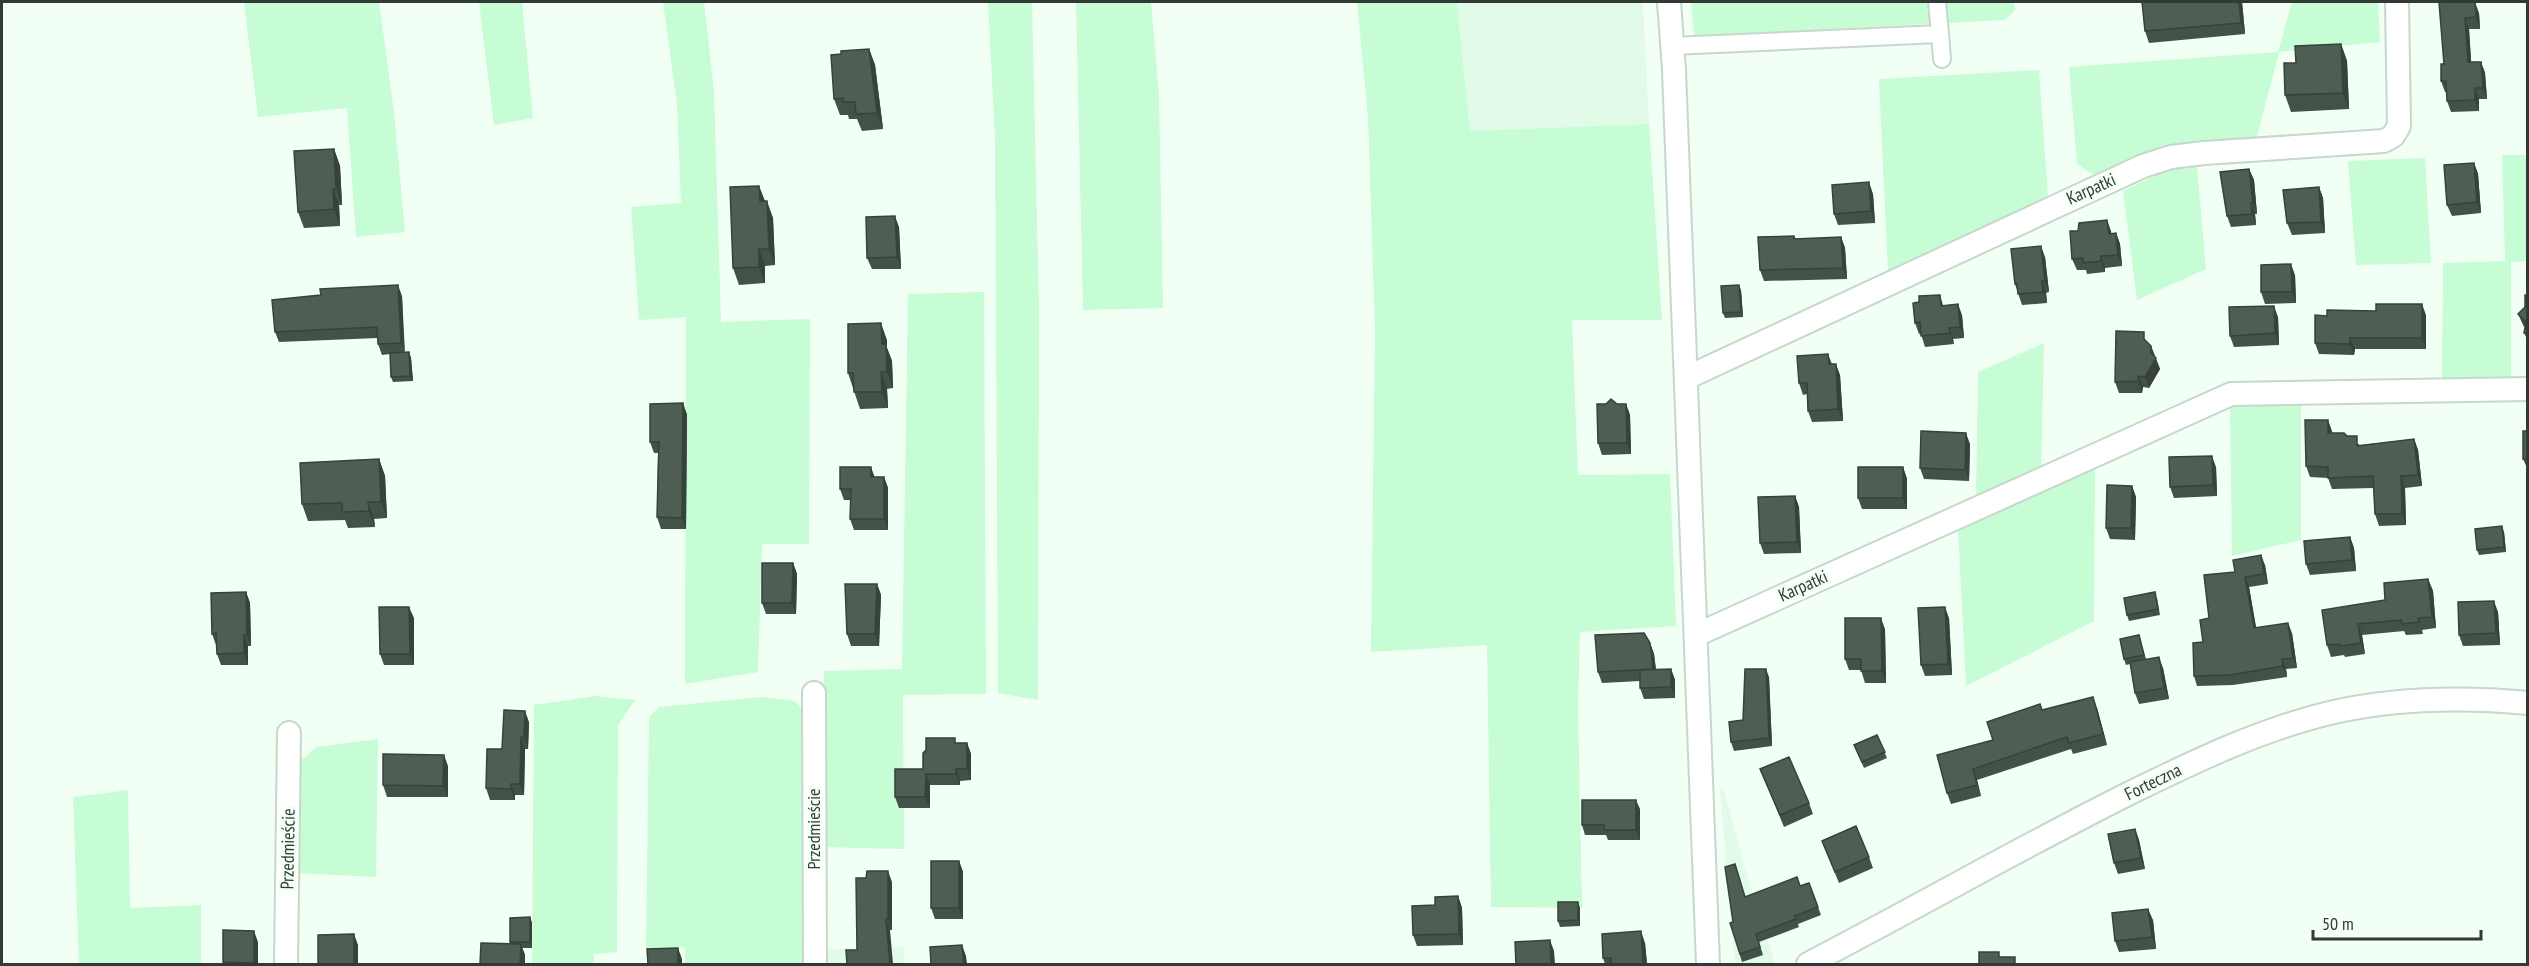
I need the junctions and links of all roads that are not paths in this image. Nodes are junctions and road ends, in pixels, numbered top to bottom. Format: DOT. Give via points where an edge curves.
graph roads {
  1 [pos="1669,2"];
  2 [pos="1937,2"];
  3 [pos="2397,2"];
  4 [pos="1940,34"];
  5 [pos="1672,46"];
  6 [pos="1942,59"];
  7 [pos="1686,378"];
  8 [pos="2528,389"];
  9 [pos="1696,635"];
  10 [pos="814,693"];
  11 [pos="2528,703"];
  12 [pos="288,733"];
  13 [pos="286,964"];
  14 [pos="815,964"];
  15 [pos="1708,964"];
  16 [pos="1808,964"];
  1 -- 5 [label="street"];
  2 -- 4 [label="street"];
  3 -- 7 [label="street, Karpatki" via="2400,114 2393,136 2384,141 2204,153 2143,166"];
  4 -- 5 [label="street"];
  4 -- 6 [label="street"];
  5 -- 7 [label="street"];
  7 -- 9 [label="street"];
  8 -- 9 [label="street, Karpatki" via="2231,394"];
  9 -- 15 [label="street"];
  10 -- 14 [label="street, Przedmieście"];
  11 -- 16 [label="street, Forteczna" via="2386,703 2288,724 2205,756 2113,802"];
  12 -- 13 [label="street, Przedmieście"];
}
